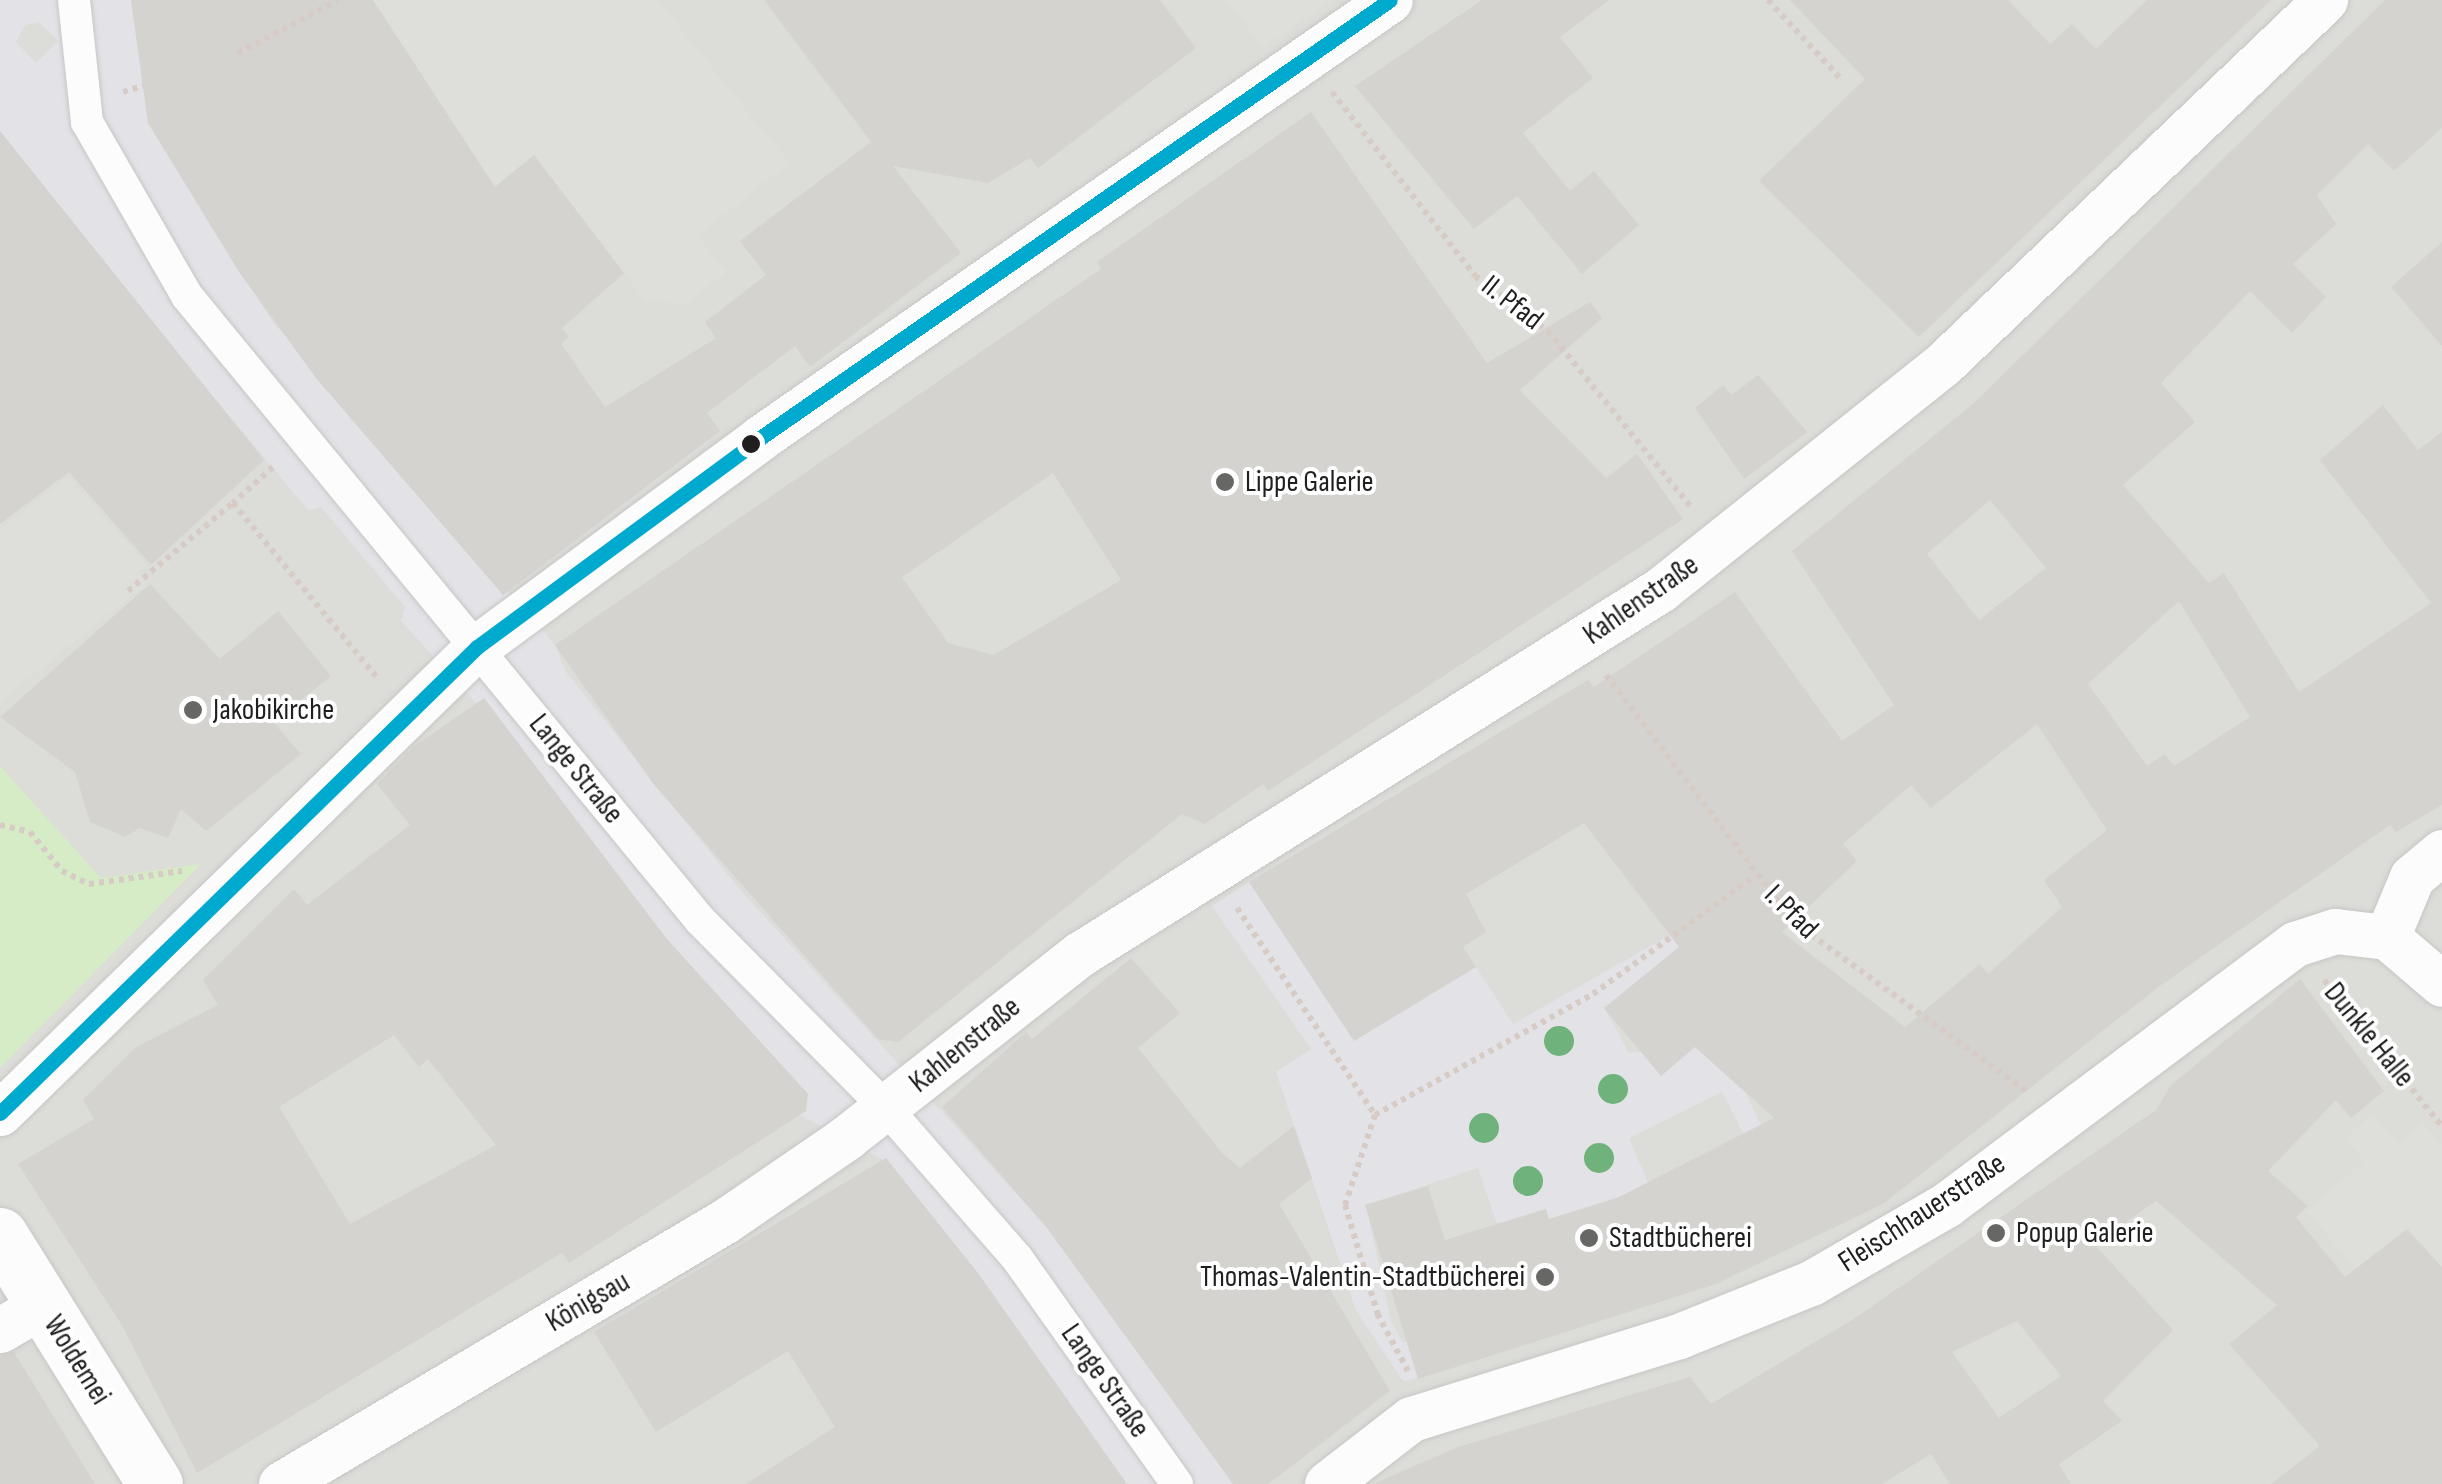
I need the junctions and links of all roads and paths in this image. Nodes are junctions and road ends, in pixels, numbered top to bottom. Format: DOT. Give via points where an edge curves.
graph roads {
  1 [pos="74,0"];
  2 [pos="338,0"];
  3 [pos="1390,0"];
  4 [pos="1768,0"];
  5 [pos="2325,0"];
  6 [pos="238,53"];
  7 [pos="1306,59"];
  8 [pos="1841,79"];
  9 [pos="274,468"];
  10 [pos="232,502"];
  11 [pos="1720,545"];
  12 [pos="128,591"];
  13 [pos="1582,642"];
  14 [pos="477,647"];
  15 [pos="393,668"];
  16 [pos="379,682"];
  17 [pos="366,695"];
  18 [pos="0,825"];
  19 [pos="2442,852"];
  20 [pos="198,857"];
  21 [pos="1210,868"];
  22 [pos="1755,876"];
  23 [pos="2387,936"];
  24 [pos="2295,944"];
  25 [pos="2442,984"];
  26 [pos="886,1108"];
  27 [pos="0,1113"];
  28 [pos="1375,1115"];
  29 [pos="2064,1117"];
  30 [pos="2442,1126"];
  31 [pos="0,1235"];
  32 [pos="22,1318"];
  33 [pos="1430,1412"];
  34 [pos="156,1484"];
  35 [pos="282,1484"];
  36 [pos="1178,1484"];
  37 [pos="1328,1484"];
  1 -- 14 [label="street, Lange Straße" via="86,122 188,296"];
  2 -- 6 [label="path"];
  3 -- 7 [label="street"];
  4 -- 8 [label="path"];
  5 -- 11 [label="street, Kahlenstraße" via="1942,365"];
  7 -- 11 [label="path, II. Pfad" via="1475,276 1548,331"];
  7 -- 14 [label="street" via="760,438"];
  9 -- 10 [label="path"];
  10 -- 12 [label="path"];
  10 -- 16 [label="path"];
  11 -- 13 [label="street, Kahlenstraße"];
  13 -- 21 [label="street, Kahlenstraße"];
  13 -- 22 [label="path, I. Pfad"];
  14 -- 26 [label="street, Lange Straße" via="700,920"];
  14 -- 27 [label="street"];
  15 -- 16 [label="path"];
  16 -- 17 [label="path"];
  18 -- 20 [label="path" via="30,832 62,871 89,884 184,870"];
  19 -- 23 [label="street" via="2412,877"];
  21 -- 26 [label="street, Kahlenstraße" via="1080,954"];
  21 -- 28 [label="path"];
  22 -- 28 [label="path" via="1593,994"];
  22 -- 29 [label="path, I. Pfad" via="1795,923"];
  23 -- 24 [label="street, Fleischhauerstraße" via="2335,932"];
  23 -- 25 [label="street"];
  24 -- 29 [label="street, Fleischhauerstraße"];
  24 -- 30 [label="path, Dunkle Halle"];
  26 -- 35 [label="street, Königsau" via="725,1222"];
  26 -- 36 [label="street, Lange Straße" via="1017,1258"];
  28 -- 33 [label="path" via="1345,1205 1378,1315"];
  29 -- 33 [label="street, Fleischhauerstraße" via="1946,1206 1811,1283 1680,1336"];
  31 -- 32 [label="street, Woldemei"];
  32 -- 34 [label="street, Woldemei"];
  33 -- 37 [label="street, Fleischhauerstraße"];
}
